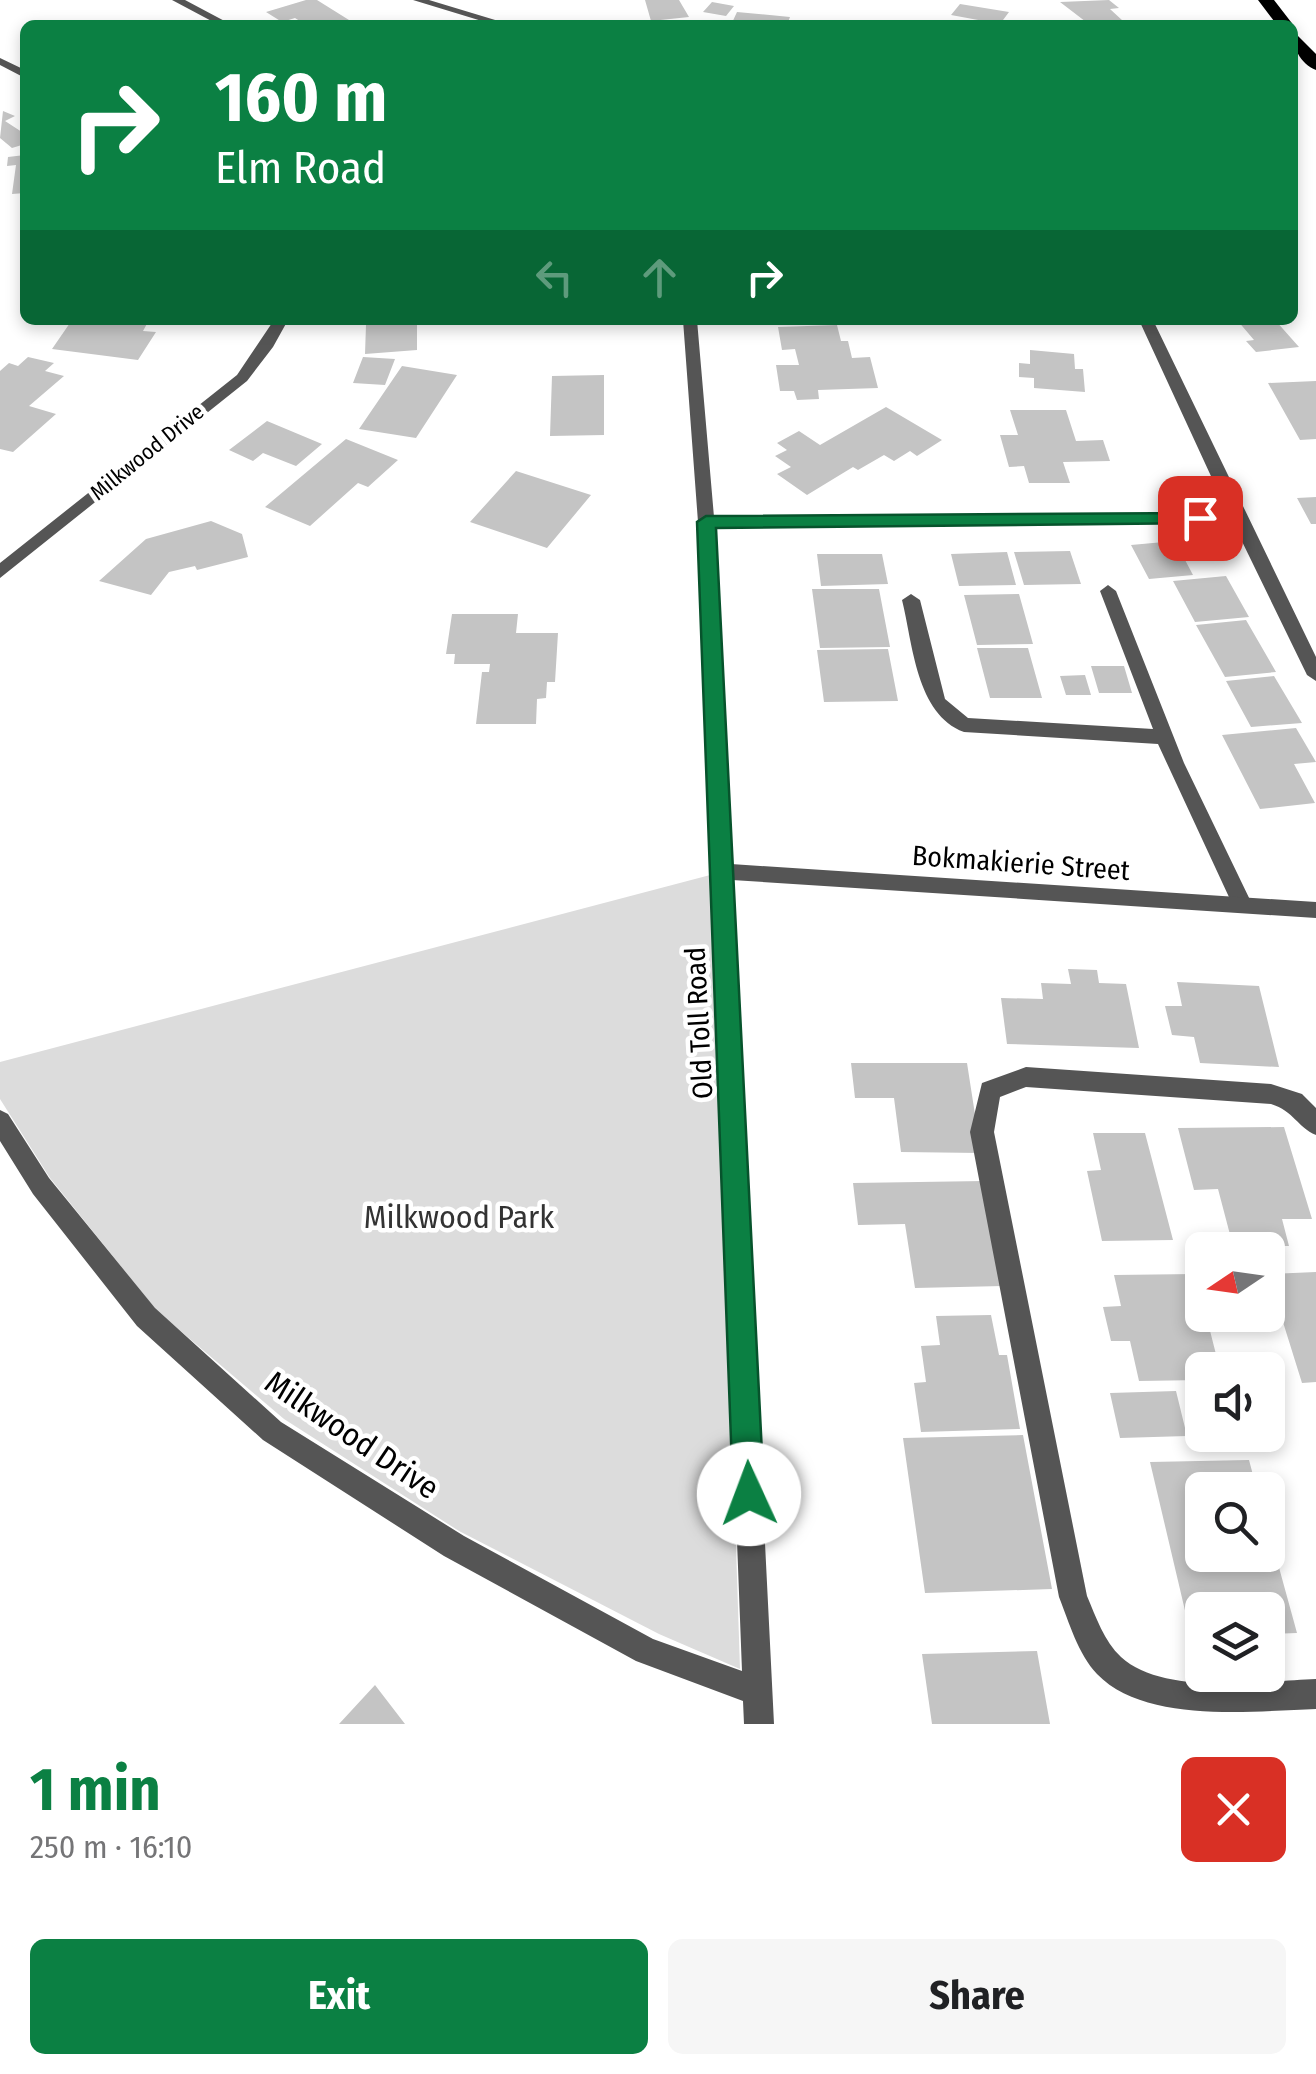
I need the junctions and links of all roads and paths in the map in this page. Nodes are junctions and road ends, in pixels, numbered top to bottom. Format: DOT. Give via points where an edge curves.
graph roads {
  1 [pos="177,0"];
  2 [pos="418,0"];
  3 [pos="1266,0"];
  4 [pos="216,20"];
  5 [pos="489,20"];
  6 [pos="1281,20"];
  7 [pos="1298,42"];
  8 [pos="1316,65"];
  9 [pos="277,325"];
  10 [pos="690,325"];
  11 [pos="1148,325"];
  12 [pos="1238,518"];
  13 [pos="706,522"];
  14 [pos="0,572"];
  15 [pos="1108,591"];
  16 [pos="911,600"];
  17 [pos="1316,675"];
  18 [pos="1164,737"];
  19 [pos="722,871"];
  20 [pos="1242,904"];
  21 [pos="1316,910"];
  22 [pos="0,1121"];
  23 [pos="1316,1124"];
  24 [pos="756,1691"];
  25 [pos="1316,1694"];
  26 [pos="758,1724"];
  1 -- 4 [label="street"];
  2 -- 5 [label="street"];
  3 -- 6 [label="highway"];
  7 -- 8 [label="highway"];
  9 -- 14 [label="street, Milkwood Drive" via="242,378"];
  10 -- 13 [label="street, Old Toll Road"];
  11 -- 12 [label="street"];
  12 -- 13 [label="street"];
  12 -- 17 [label="street"];
  13 -- 19 [label="street, Old Toll Road"];
  15 -- 18 [label="street"];
  16 -- 18 [label="street" via="938,702 964,725"];
  18 -- 20 [label="street"];
  19 -- 20 [label="street, Bokmakierie Street"];
  19 -- 24 [label="street, Old Toll Road"];
  20 -- 21 [label="street, Bokmakierie Street"];
  22 -- 24 [label="street, Milkwood Drive" via="41,1186 146,1317 272,1431 454,1546 646,1651"];
  23 -- 25 [label="street" via="1294,1101 1271,1094 1026,1077 990,1090 982,1132 1073,1597 1100,1653 1110,1668 1145,1689 1186,1696"];
  24 -- 26 [label="street, Old Toll Road"];
}
